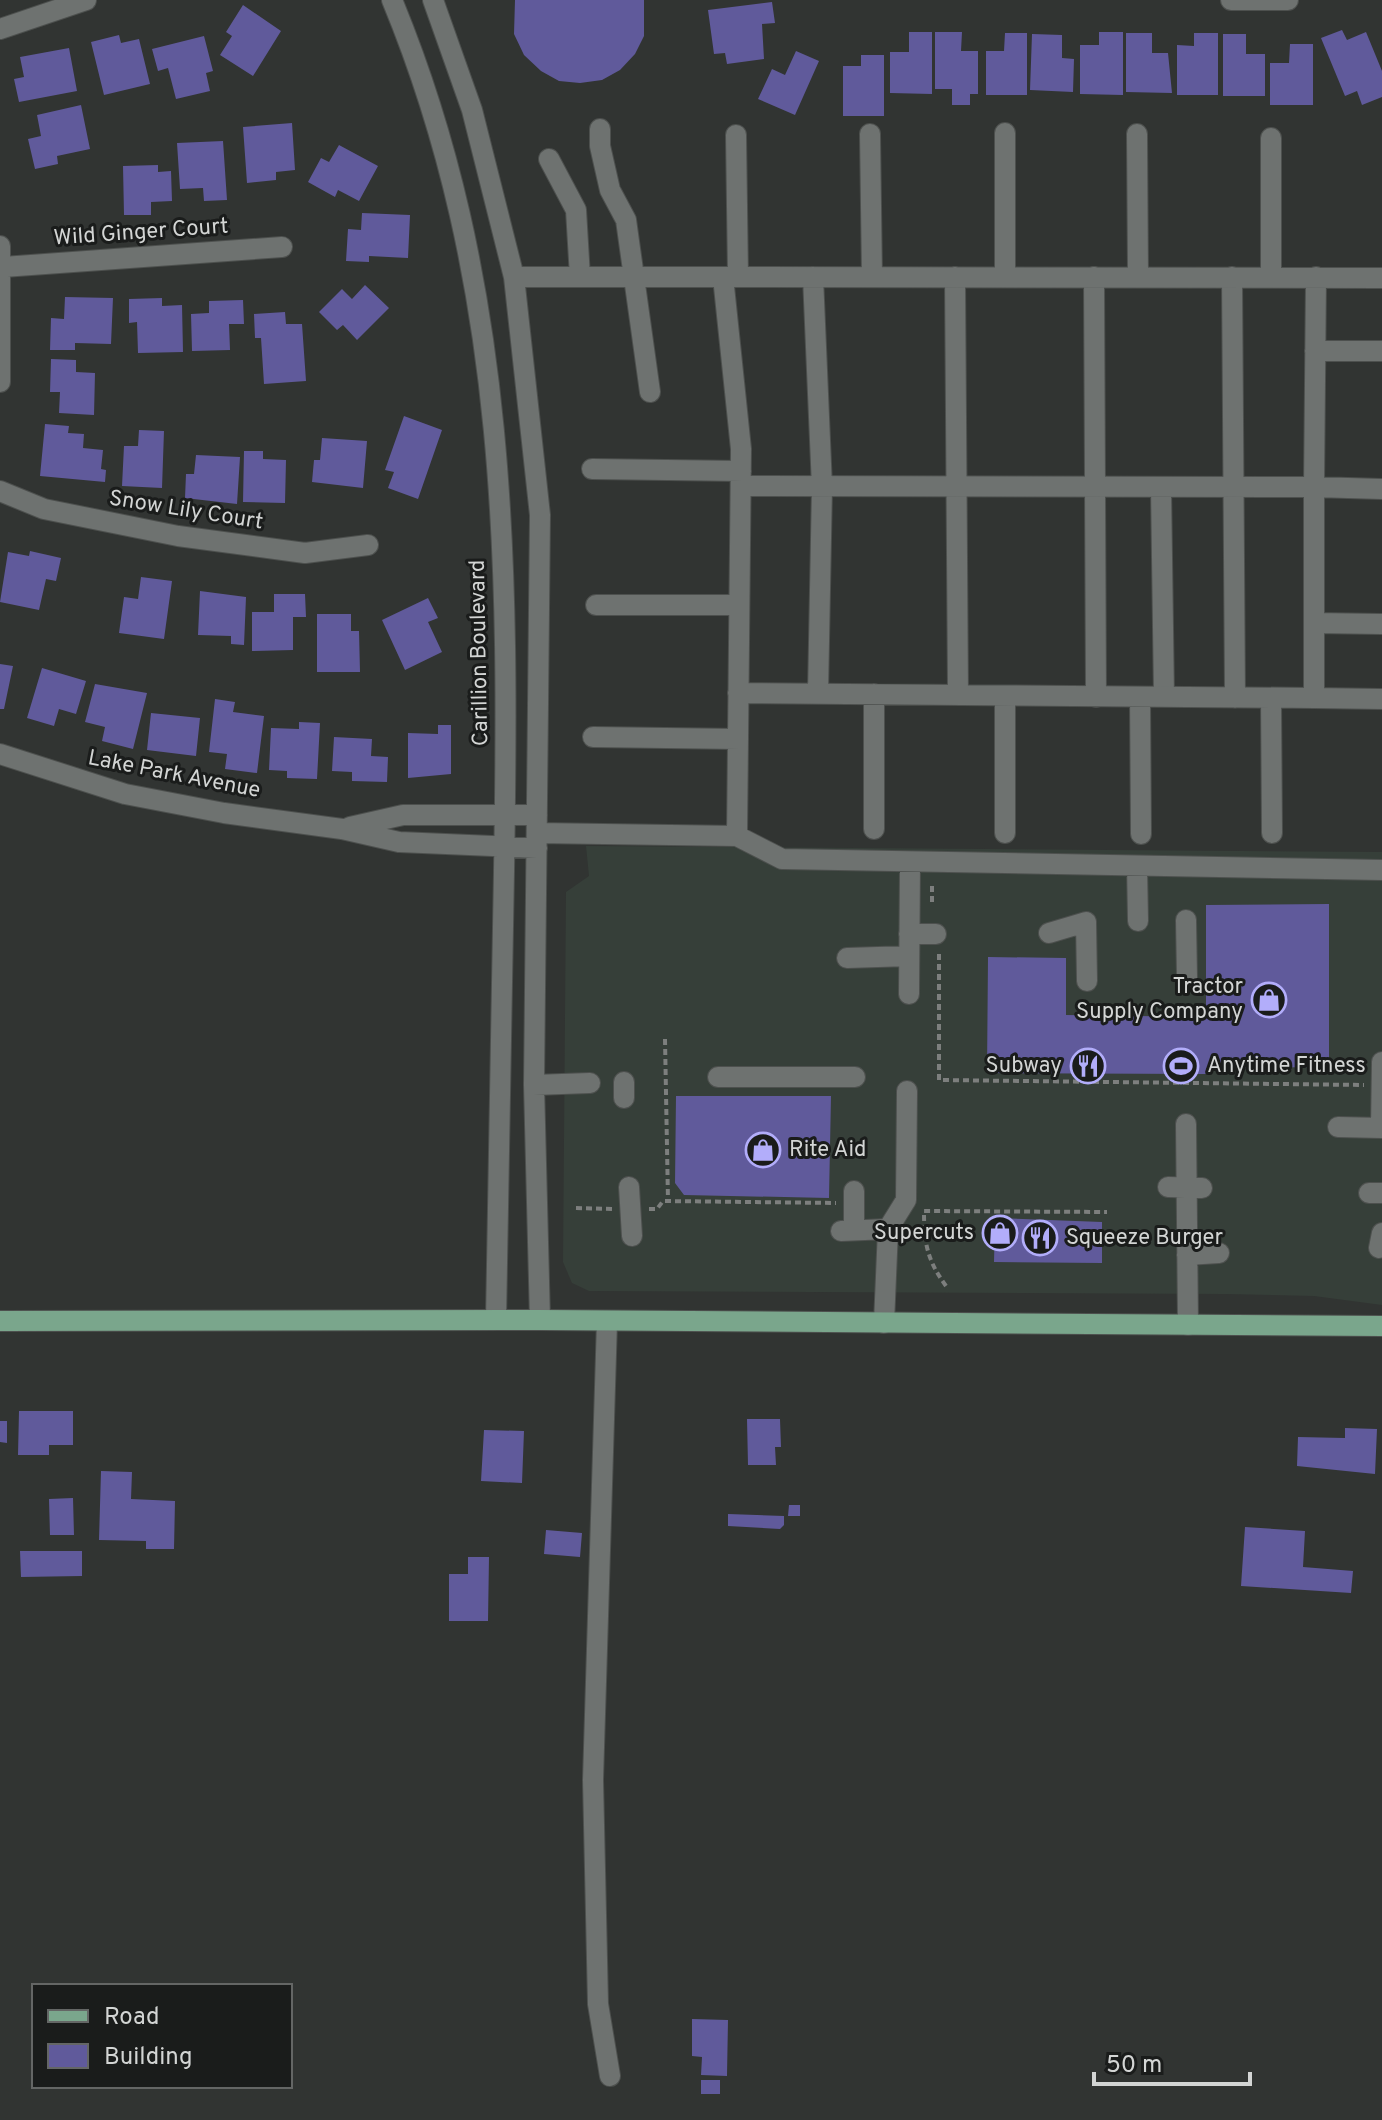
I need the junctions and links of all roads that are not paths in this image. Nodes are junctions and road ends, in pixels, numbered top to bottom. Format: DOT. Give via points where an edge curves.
graph roads {
  1 [pos="86,0"];
  2 [pos="392,0"];
  3 [pos="433,0"];
  4 [pos="1231,0"];
  5 [pos="1288,0"];
  6 [pos="0,29"];
  7 [pos="600,129"];
  8 [pos="1005,133"];
  9 [pos="870,134"];
  10 [pos="1137,134"];
  11 [pos="736,135"];
  12 [pos="1271,138"];
  13 [pos="549,159"];
  14 [pos="282,247"];
  15 [pos="1,256"];
  16 [pos="514,277"];
  17 [pos="580,277"];
  18 [pos="634,277"];
  19 [pos="730,277"];
  20 [pos="813,277"];
  21 [pos="872,277"];
  22 [pos="955,277"];
  23 [pos="1005,277"];
  24 [pos="1094,277"];
  25 [pos="1138,277"];
  26 [pos="1232,277"];
  27 [pos="1271,277"];
  28 [pos="1316,277"];
  29 [pos="1382,278"];
  30 [pos="1315,351"];
  31 [pos="1382,351"];
  32 [pos="0,382"];
  33 [pos="650,392"];
  34 [pos="592,469"];
  35 [pos="741,479"];
  36 [pos="822,487"];
  37 [pos="1161,487"];
  38 [pos="1232,487"];
  39 [pos="1314,487"];
  40 [pos="1095,488"];
  41 [pos="957,489"];
  42 [pos="1382,489"];
  43 [pos="0,491"];
  44 [pos="368,545"];
  45 [pos="596,605"];
  46 [pos="739,605"];
  47 [pos="1314,623"];
  48 [pos="1382,624"];
  49 [pos="738,693"];
  50 [pos="818,693"];
  51 [pos="874,694"];
  52 [pos="958,695"];
  53 [pos="1005,696"];
  54 [pos="1096,697"];
  55 [pos="1140,697"];
  56 [pos="1164,697"];
  57 [pos="1235,698"];
  58 [pos="1271,698"];
  59 [pos="1314,698"];
  60 [pos="1382,699"];
  61 [pos="593,737"];
  62 [pos="738,739"];
  63 [pos="0,754"];
  64 [pos="505,815"];
  65 [pos="342,829"];
  66 [pos="874,829"];
  67 [pos="537,832"];
  68 [pos="1005,833"];
  69 [pos="1272,833"];
  70 [pos="1141,834"];
  71 [pos="737,836"];
  72 [pos="504,846"];
  73 [pos="910,864"];
  74 [pos="1137,866"];
  75 [pos="1382,870"];
  76 [pos="1186,920"];
  77 [pos="1138,921"];
  78 [pos="1049,933"];
  79 [pos="909,934"];
  80 [pos="936,934"];
  81 [pos="909,956"];
  82 [pos="847,958"];
  83 [pos="1187,978"];
  84 [pos="1087,981"];
  85 [pos="909,994"];
  86 [pos="1382,1062"];
  87 [pos="718,1077"];
  88 [pos="855,1077"];
  89 [pos="590,1083"];
  90 [pos="534,1085"];
  91 [pos="1382,1085"];
  92 [pos="907,1091"];
  93 [pos="1186,1124"];
  94 [pos="1338,1127"];
  95 [pos="1382,1128"];
  96 [pos="629,1187"];
  97 [pos="854,1197"];
  98 [pos="893,1222"];
  99 [pos="632,1236"];
  100 [pos="1219,1253"];
  101 [pos="1187,1255"];
  102 [pos="496,1320"];
  103 [pos="540,1320"];
  104 [pos="0,1321"];
  105 [pos="607,1321"];
  106 [pos="884,1323"];
  107 [pos="1188,1325"];
  108 [pos="1382,1326"];
  109 [pos="610,2076"];
  1 -- 6 [label="street"];
  2 -- 64 [label="street, Carillion Boulevard" via="413,51 456,197 473,270 497,439 506,642"];
  3 -- 16 [label="street" via="472,110"];
  4 -- 5 [label="street"];
  7 -- 18 [label="street" via="610,190 626,220"];
  8 -- 23 [label="street"];
  9 -- 21 [label="street"];
  10 -- 25 [label="street"];
  11 -- 19 [label="street"];
  12 -- 27 [label="street"];
  13 -- 17 [label="street" via="576,210"];
  14 -- 15 [label="street, Wild Ginger Court"];
  15 -- 32 [label="street"];
  16 -- 17 [label="street"];
  16 -- 67 [label="street" via="540,515"];
  17 -- 18 [label="street"];
  18 -- 19 [label="street"];
  18 -- 33 [label="street"];
  19 -- 20 [label="street"];
  19 -- 35 [label="street"];
  20 -- 21 [label="street"];
  20 -- 36 [label="street"];
  21 -- 22 [label="street"];
  22 -- 23 [label="street"];
  22 -- 41 [label="street"];
  23 -- 24 [label="street"];
  24 -- 25 [label="street"];
  24 -- 40 [label="street"];
  25 -- 26 [label="street"];
  26 -- 27 [label="street"];
  26 -- 38 [label="street"];
  27 -- 28 [label="street"];
  28 -- 29 [label="street"];
  28 -- 30 [label="street"];
  30 -- 31 [label="street"];
  30 -- 39 [label="street"];
  34 -- 35 [label="street"];
  35 -- 36 [label="street"];
  35 -- 46 [label="street"];
  36 -- 41 [label="street"];
  36 -- 50 [label="street"];
  37 -- 38 [label="street"];
  37 -- 40 [label="street"];
  37 -- 56 [label="street"];
  38 -- 39 [label="street"];
  38 -- 57 [label="street"];
  39 -- 42 [label="street"];
  39 -- 47 [label="street"];
  40 -- 41 [label="street"];
  40 -- 54 [label="street"];
  41 -- 52 [label="street"];
  43 -- 44 [label="street, Snow Lily Court" via="44,509 178,536 305,553"];
  45 -- 46 [label="street"];
  46 -- 49 [label="street"];
  47 -- 48 [label="street"];
  47 -- 59 [label="street"];
  49 -- 50 [label="street"];
  49 -- 62 [label="street"];
  50 -- 51 [label="street"];
  51 -- 52 [label="street"];
  51 -- 66 [label="street"];
  52 -- 53 [label="street"];
  53 -- 54 [label="street"];
  53 -- 68 [label="street"];
  54 -- 55 [label="street"];
  55 -- 56 [label="street"];
  55 -- 70 [label="street"];
  56 -- 57 [label="street"];
  57 -- 58 [label="street"];
  58 -- 59 [label="street"];
  58 -- 69 [label="street"];
  59 -- 60 [label="street"];
  61 -- 62 [label="street"];
  62 -- 71 [label="street"];
  63 -- 65 [label="street, Lake Park Avenue" via="125,794"];
  64 -- 65 [label="street, Lake Park Avenue" via="403,815"];
  64 -- 67 [label="street, Lake Park Avenue"];
  64 -- 72 [label="street, Carillion Boulevard"];
  65 -- 72 [label="street, Lake Park Avenue" via="399,842"];
  67 -- 71 [label="street"];
  67 -- 72 [label="street, Lake Park Avenue"];
  67 -- 90 [label="street"];
  71 -- 73 [label="street" via="782,859"];
  72 -- 102 [label="street, Carillion Boulevard"];
  73 -- 74 [label="street"];
  73 -- 79 [label="street"];
  74 -- 75 [label="street"];
  74 -- 77 [label="street"];
  76 -- 83 [label="street"];
  78 -- 84 [label="street" via="1086,922"];
  79 -- 80 [label="street"];
  79 -- 81 [label="street"];
  81 -- 82 [label="street"];
  81 -- 85 [label="street"];
  86 -- 91 [label="street"];
  87 -- 88 [label="street"];
  89 -- 90 [label="street"];
  90 -- 103 [label="street"];
  91 -- 95 [label="street"];
  92 -- 98 [label="street" via="914,1119 913,1180"];
  93 -- 101 [label="street"];
  94 -- 95 [label="street"];
  96 -- 99 [label="street"];
  97 -- 98 [label="street" via="847,1230"];
  98 -- 106 [label="street"];
  100 -- 101 [label="street"];
  101 -- 107 [label="street"];
  102 -- 103 [label="main road"];
  102 -- 104 [label="main road"];
  103 -- 105 [label="main road"];
  105 -- 106 [label="main road"];
  105 -- 109 [label="street" via="593,1780 598,2004"];
  106 -- 107 [label="main road"];
  107 -- 108 [label="main road"];
}
